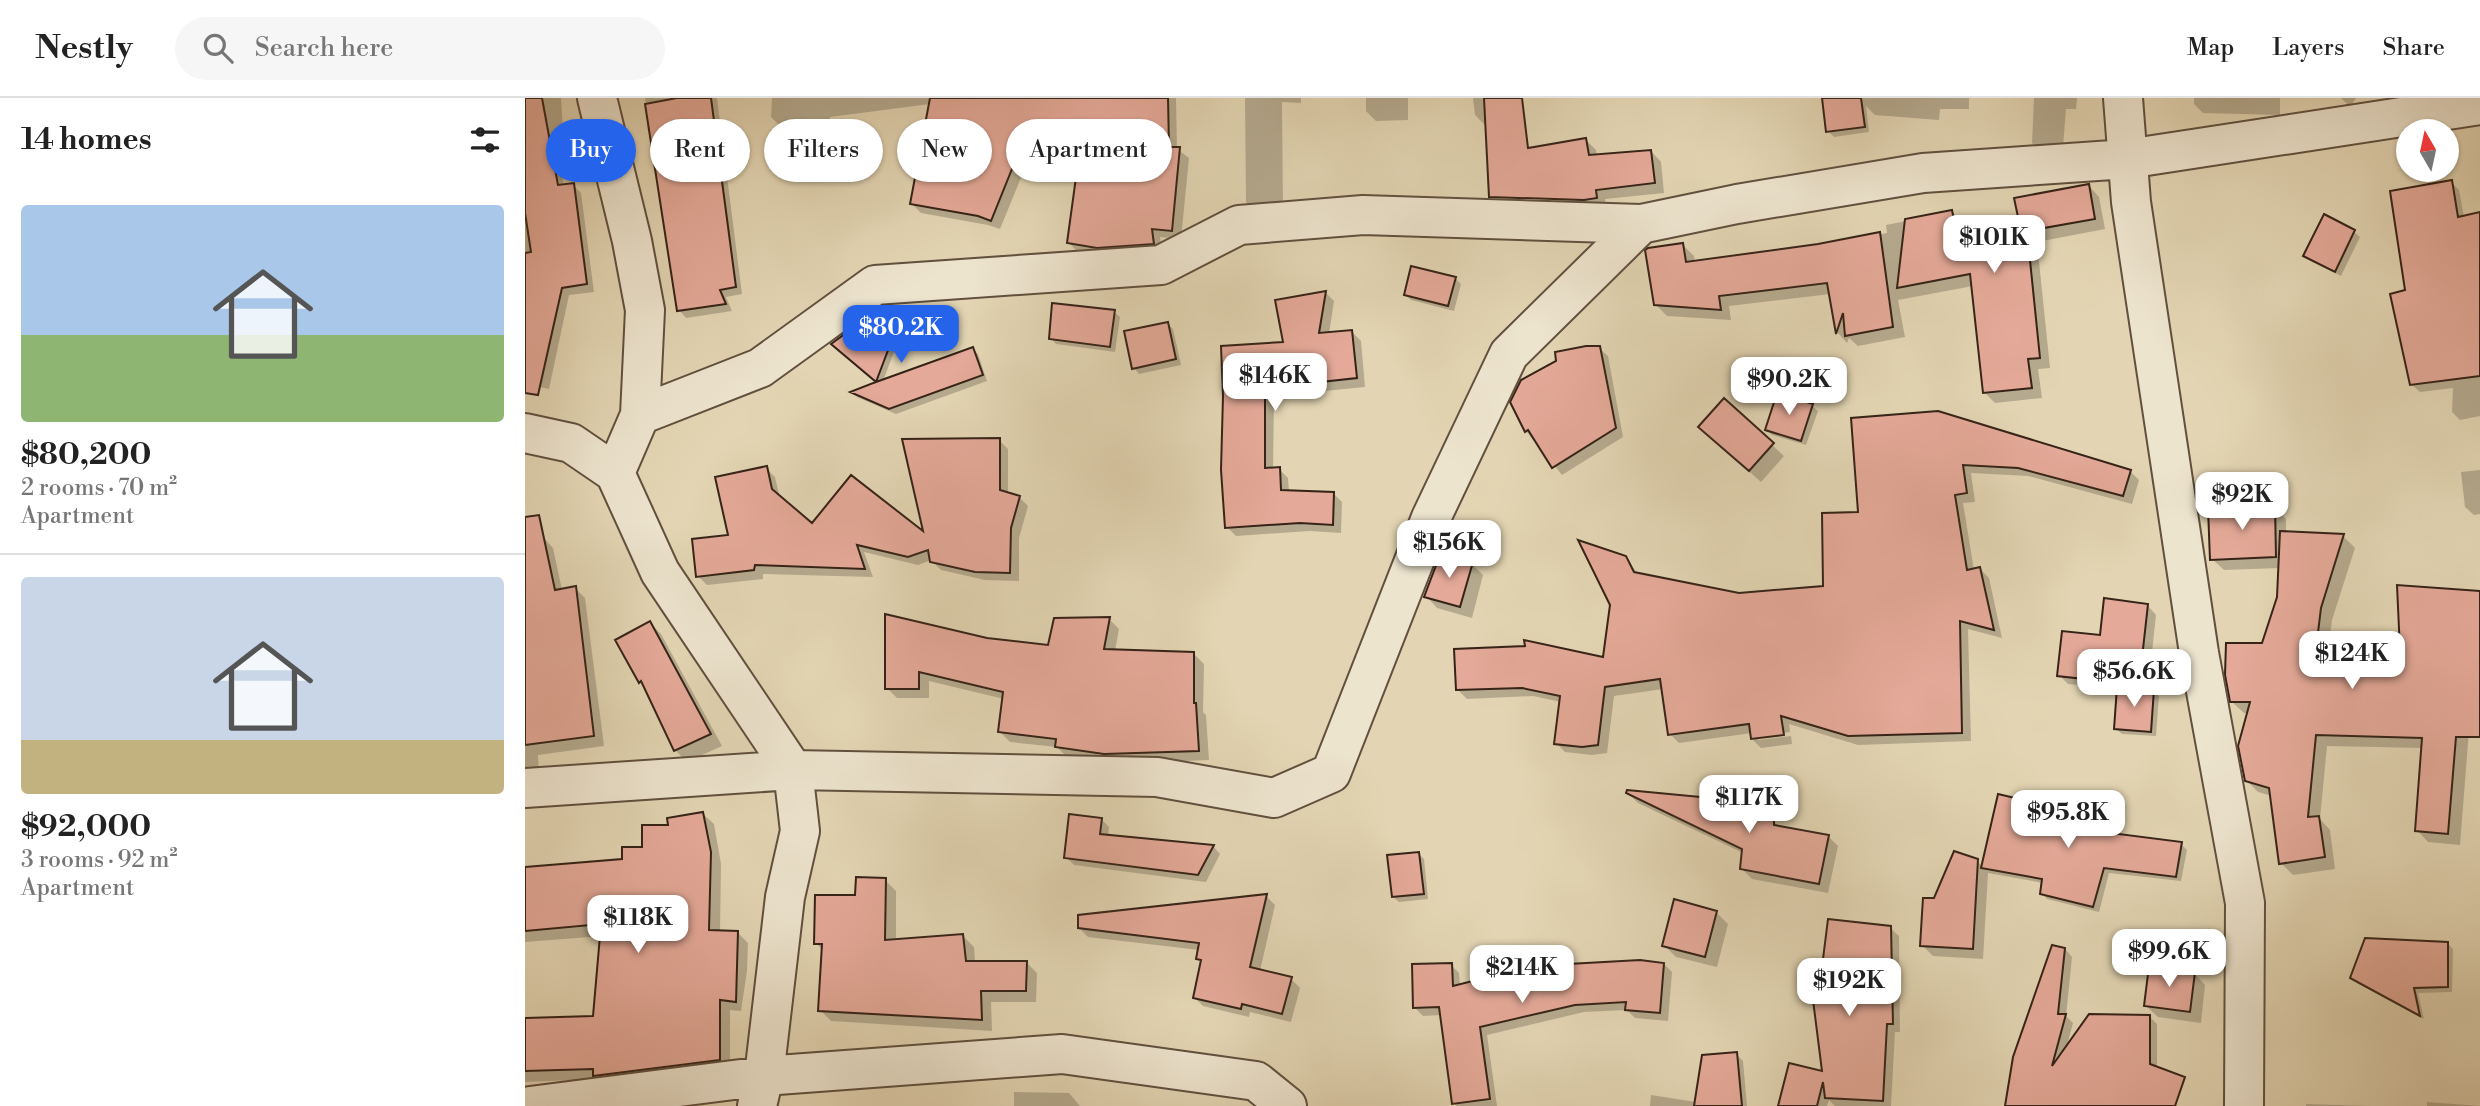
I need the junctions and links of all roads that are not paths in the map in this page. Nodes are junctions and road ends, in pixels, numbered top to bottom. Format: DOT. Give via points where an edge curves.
graph roads {
  1 [pos="597,98"];
  2 [pos="2123,98"];
  3 [pos="2480,105"];
  4 [pos="2127,159"];
  5 [pos="1640,224"];
  6 [pos="640,415"];
  7 [pos="525,433"];
  8 [pos="615,473"];
  9 [pos="793,770"];
  10 [pos="525,788"];
  11 [pos="761,1091"];
  12 [pos="530,1106"];
  13 [pos="1287,1106"];
  14 [pos="2244,1106"];
  1 -- 6 [label="street" via="645,310"];
  2 -- 4 [label="street"];
  3 -- 4 [label="street"];
  4 -- 5 [label="street" via="1923,173"];
  4 -- 14 [label="street" via="2199,653 2245,904"];
  5 -- 6 [label="street" via="1363,215 1240,225 1161,265 875,285 760,368"];
  5 -- 9 [label="street" via="1509,354 1431,518 1331,772 1274,797 1157,777"];
  6 -- 8 [label="street"];
  7 -- 8 [label="street" via="571,443"];
  8 -- 9 [label="street" via="660,572"];
  9 -- 10 [label="street"];
  9 -- 11 [label="street" via="800,831 785,897"];
  11 -- 12 [label="street"];
  11 -- 13 [label="street" via="1062,1054 1256,1082"];
}
